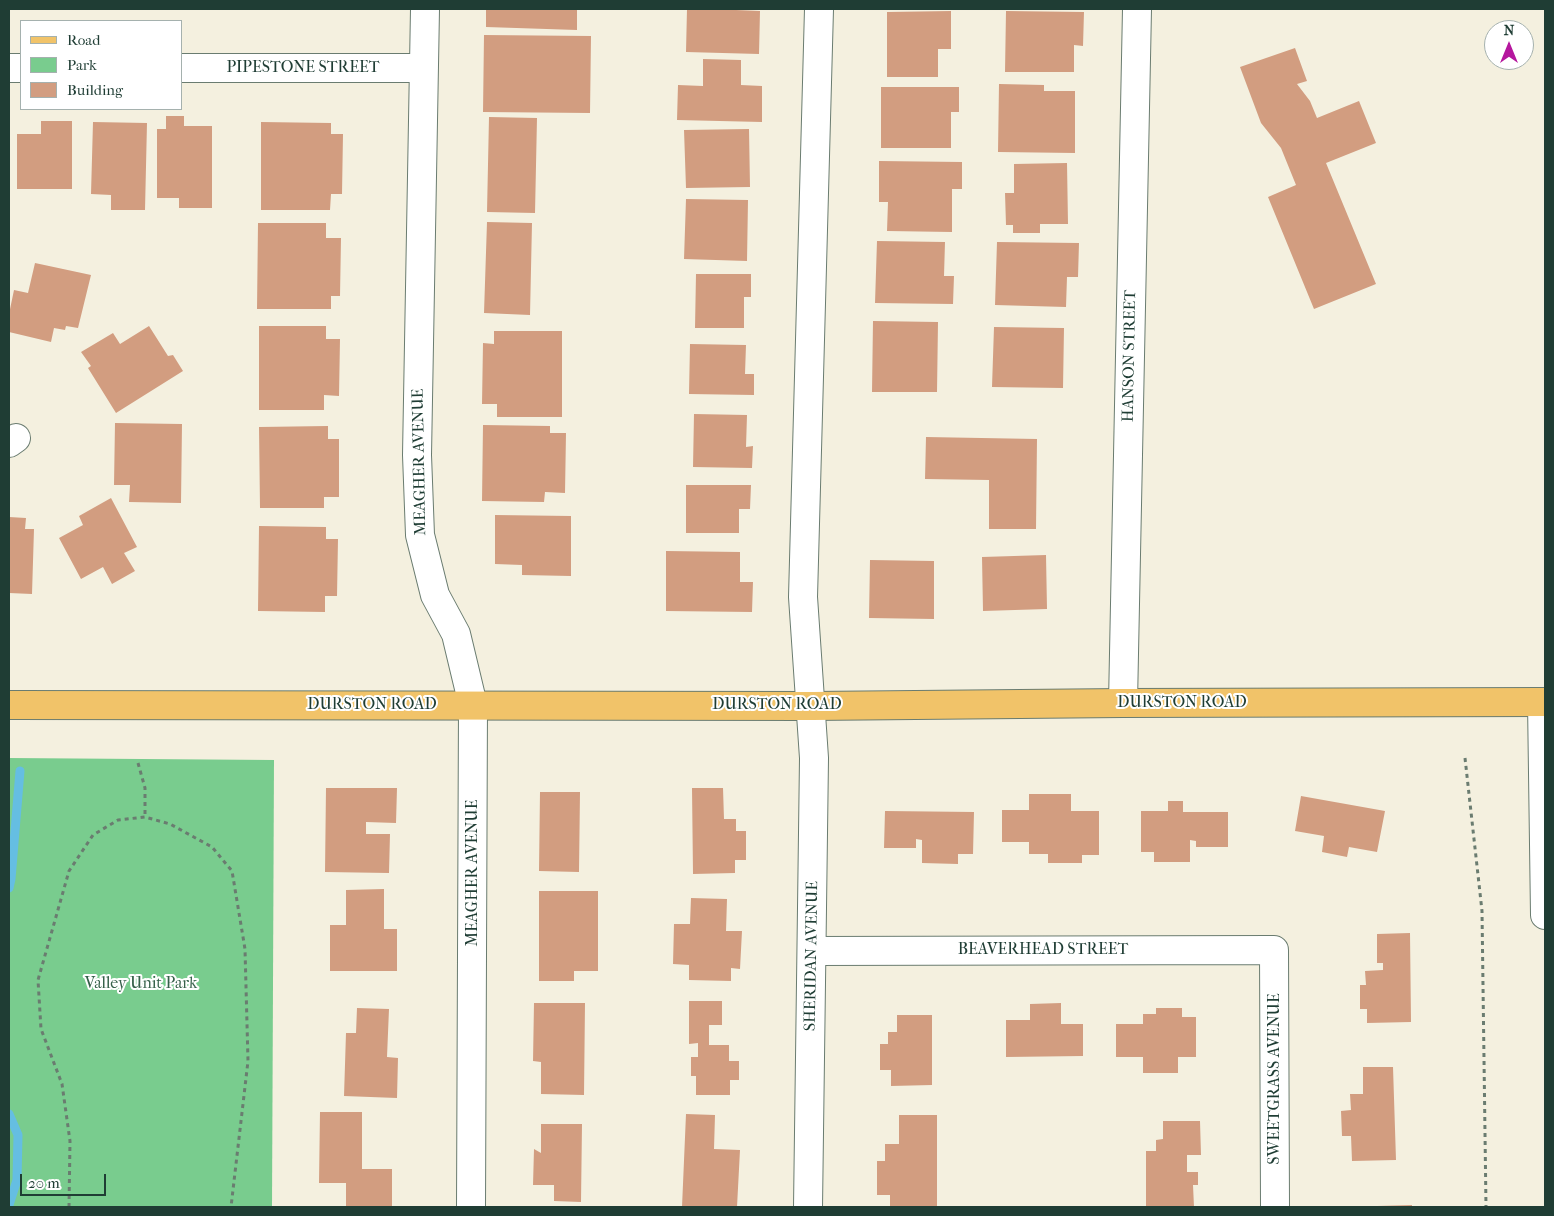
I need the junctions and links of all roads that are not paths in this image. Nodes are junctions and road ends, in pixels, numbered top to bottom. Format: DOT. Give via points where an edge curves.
graph roads {
  1 [pos="425,9"];
  2 [pos="819,9"];
  3 [pos="1137,9"];
  4 [pos="182,68"];
  5 [pos="424,68"];
  6 [pos="1544,702"];
  7 [pos="1123,703"];
  8 [pos="9,705"];
  9 [pos="474,705"];
  10 [pos="812,706"];
  11 [pos="1545,915"];
  12 [pos="1274,950"];
  13 [pos="812,951"];
  14 [pos="471,1207"];
  15 [pos="808,1207"];
  16 [pos="1275,1207"];
  1 -- 5 [label="street, MEAGHER AVENUE"];
  2 -- 10 [label="street, SHERIDAN AVENUE" via="803,598"];
  3 -- 7 [label="street, HANSON STREET"];
  4 -- 5 [label="street, PIPESTONE STREET"];
  5 -- 9 [label="street, MEAGHER AVENUE" via="417,454 420,535 435,595 456,634"];
  6 -- 7 [label="main road, DURSTON ROAD"];
  6 -- 11 [label="street"];
  7 -- 10 [label="main road, DURSTON ROAD"];
  8 -- 9 [label="main road, DURSTON ROAD"];
  9 -- 10 [label="main road, DURSTON ROAD"];
  9 -- 14 [label="street, MEAGHER AVENUE"];
  10 -- 13 [label="street, SHERIDAN AVENUE"];
  12 -- 13 [label="street, BEAVERHEAD STREET"];
  12 -- 16 [label="street, SWEETGRASS AVENUE"];
  13 -- 15 [label="street, SHERIDAN AVENUE"];
}
